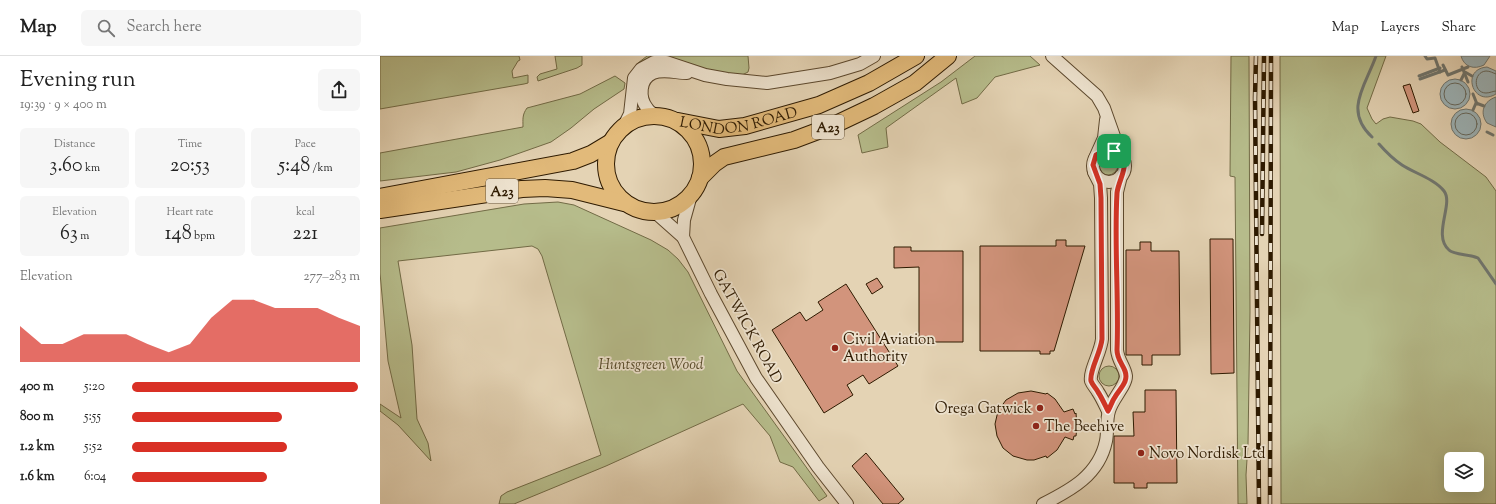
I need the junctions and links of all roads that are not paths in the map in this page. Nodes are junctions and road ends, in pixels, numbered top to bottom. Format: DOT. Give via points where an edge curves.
graph roads {
  1 [pos="874,56"];
  2 [pos="916,56"];
  3 [pos="948,56"];
  4 [pos="1052,56"];
  5 [pos="705,75"];
  6 [pos="1106,114"];
  7 [pos="664,118"];
  8 [pos="623,128"];
  9 [pos="611,142"];
  10 [pos="1121,156"];
  11 [pos="1094,159"];
  12 [pos="1094,172"];
  13 [pos="1121,176"];
  14 [pos="700,178"];
  15 [pos="691,195"];
  16 [pos="380,197"];
  17 [pos="624,203"];
  18 [pos="380,210"];
  19 [pos="656,213"];
  20 [pos="683,237"];
  21 [pos="1120,364"];
  22 [pos="1092,370"];
  23 [pos="1098,390"];
  24 [pos="1119,390"];
  25 [pos="1108,411"];
  26 [pos="847,504"];
  27 [pos="1043,504"];
  1 -- 5 [label="street" via="860,64 830,73 784,81 752,82"];
  2 -- 7 [label="main road, LONDON ROAD / A23" via="869,83 819,105 746,126 719,129"];
  3 -- 14 [label="main road, LONDON ROAD / A23" via="915,83 874,106 794,140 724,157"];
  4 -- 6 [label="street" via="1094,93"];
  5 -- 7 [label="street" via="660,72 646,79 642,88 643,102 652,113"];
  5 -- 8 [label="street" via="666,62 647,65 634,78 631,111"];
  6 -- 10 [label="street"];
  6 -- 11 [label="street" via="1104,138"];
  7 -- 8 [label="main road" via="640,118"];
  7 -- 14 [label="main road" via="685,127 695,138 702,163"];
  8 -- 9 [label="main road"];
  9 -- 16 [label="main road, A23" via="573,161"];
  9 -- 17 [label="main road" via="606,172 611,187"];
  10 -- 11 [label="street" via="1114,151 1106,150"];
  10 -- 13 [label="street" via="1124,166"];
  11 -- 12 [label="street"];
  12 -- 13 [label="street" via="1106,181"];
  12 -- 22 [label="street" via="1100,184 1101,198 1102,339"];
  13 -- 21 [label="street" via="1117,192 1117,350"];
  14 -- 15 [label="main road"];
  15 -- 19 [label="main road" via="682,204"];
  15 -- 20 [label="street" via="684,220"];
  17 -- 18 [label="main road, A23" via="572,190 545,188 522,189"];
  17 -- 19 [label="main road" via="644,212"];
  19 -- 20 [label="street, GATWICK ROAD"];
  20 -- 26 [label="street, GATWICK ROAD" via="756,378"];
  21 -- 22 [label="street" via="1114,360 1105,360 1097,363"];
  21 -- 24 [label="street" via="1126,377"];
  22 -- 23 [label="street" via="1091,381"];
  23 -- 24 [label="street" via="1108,394"];
  23 -- 25 [label="street"];
  24 -- 25 [label="street"];
  25 -- 27 [label="street" via="1100,459 1076,486"];
}
